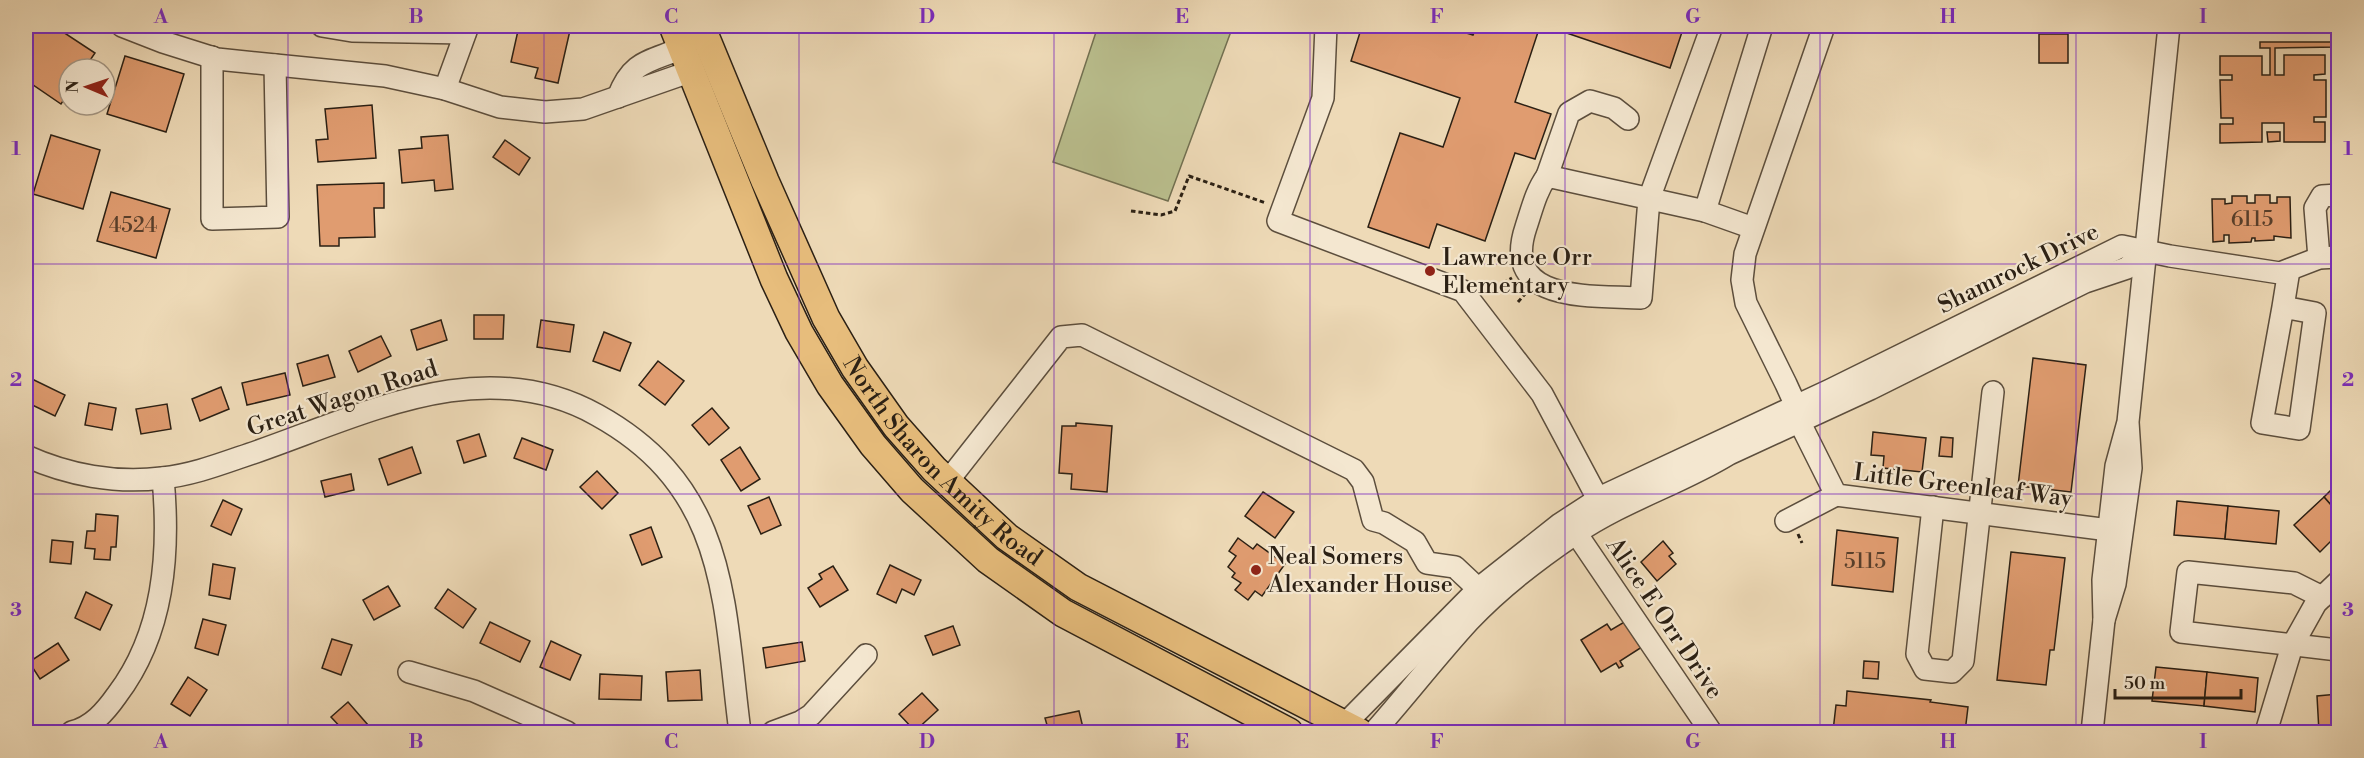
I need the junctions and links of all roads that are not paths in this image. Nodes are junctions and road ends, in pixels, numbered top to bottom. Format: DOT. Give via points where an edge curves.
graph roads {
  1 [pos="122,26"];
  2 [pos="322,26"];
  3 [pos="702,26"];
  4 [pos="1326,26"];
  5 [pos="1712,26"];
  6 [pos="1762,26"];
  7 [pos="1824,26"];
  8 [pos="2169,26"];
  9 [pos="466,29"];
  10 [pos="682,48"];
  11 [pos="212,57"];
  12 [pos="275,65"];
  13 [pos="445,89"];
  14 [pos="1628,119"];
  15 [pos="1547,176"];
  16 [pos="765,181"];
  17 [pos="2338,195"];
  18 [pos="1648,199"];
  19 [pos="1705,211"];
  20 [pos="1753,228"];
  21 [pos="2144,252"];
  22 [pos="2329,257"];
  23 [pos="2289,270"];
  24 [pos="2283,307"];
  25 [pos="1993,392"];
  26 [pos="1798,414"];
  27 [pos="2128,422"];
  28 [pos="26,456"];
  29 [pos="163,478"];
  30 [pos="947,482"];
  31 [pos="1836,495"];
  32 [pos="1598,499"];
  33 [pos="1933,507"];
  34 [pos="1980,513"];
  35 [pos="1786,521"];
  36 [pos="2109,530"];
  37 [pos="1576,533"];
  38 [pos="2338,582"];
  39 [pos="1484,594"];
  40 [pos="2322,597"];
  41 [pos="2104,620"];
  42 [pos="2292,646"];
  43 [pos="2338,650"];
  44 [pos="866,655"];
  45 [pos="409,672"];
  46 [pos="1347,730"];
  47 [pos="72,732"];
  48 [pos="567,732"];
  49 [pos="740,732"];
  50 [pos="773,732"];
  51 [pos="1288,732"];
  52 [pos="1374,732"];
  53 [pos="1711,732"];
  54 [pos="2092,732"];
  55 [pos="2266,732"];
  1 -- 11 [label="street"];
  2 -- 9 [label="street" via="352,31"];
  3 -- 16 [label="main road, North Sharon Amity Road"];
  4 -- 32 [label="street" via="1323,98 1278,221 1463,291 1542,394"];
  5 -- 18 [label="street"];
  6 -- 19 [label="street"];
  7 -- 20 [label="street, Little Greenleaf Way"];
  8 -- 21 [label="street"];
  9 -- 13 [label="street"];
  10 -- 13 [label="street" via="636,67 618,97 583,109 545,112 500,107"];
  10 -- 16 [label="main road" via="697,59 710,78 741,150"];
  10 -- 51 [label="main road, North Sharon Amity Road" via="774,279 800,332 848,411 912,490 988,560 1063,613"];
  11 -- 12 [label="street"];
  11 -- 12 [label="street" via="212,219 278,217"];
  12 -- 13 [label="street" via="385,76"];
  14 -- 15 [label="street" via="1614,108 1590,101 1569,113"];
  15 -- 18 [label="street"];
  15 -- 18 [label="street" via="1539,186 1521,240 1521,257 1525,271 1534,281 1554,291 1641,298"];
  16 -- 30 [label="main road, North Sharon Amity Road" via="826,318 855,368 896,426"];
  17 -- 22 [label="street" via="2322,196 2315,208"];
  18 -- 19 [label="street"];
  19 -- 20 [label="street"];
  20 -- 26 [label="street, Little Greenleaf Way" via="1744,254 1742,280 1746,303"];
  21 -- 23 [label="street" via="2268,272"];
  21 -- 26 [label="street, Shamrock Drive" via="2127,268 2085,282"];
  21 -- 27 [label="street"];
  22 -- 23 [label="street"];
  23 -- 24 [label="street"];
  24 -- 24 [label="street" via="2315,313 2299,429 2262,423"];
  25 -- 34 [label="street"];
  26 -- 31 [label="street, Little Greenleaf Way"];
  26 -- 32 [label="street, Shamrock Drive"];
  26 -- 37 [label="street, Shamrock Drive"];
  27 -- 36 [label="street" via="2116,466"];
  27 -- 41 [label="street" via="2131,468 2115,584"];
  28 -- 29 [label="street, Great Wagon Road" via="95,477"];
  29 -- 47 [label="street" via="166,547 150,637 129,680 110,706 94,722"];
  29 -- 49 [label="street, Great Wagon Road" via="198,472 393,404 454,389 509,387 538,392 588,410 618,426 659,459 698,516 721,581"];
  30 -- 39 [label="street" via="1061,337 1083,335 1354,470 1363,482 1373,520 1415,542 1427,563 1455,567"];
  30 -- 46 [label="main road, North Sharon Amity Road" via="1007,537 1078,587"];
  31 -- 33 [label="street, Little Greenleaf Way"];
  31 -- 35 [label="street"];
  32 -- 39 [label="street, Shamrock Drive" via="1560,524"];
  33 -- 34 [label="street, Little Greenleaf Way"];
  33 -- 34 [label="street" via="1917,654 1925,669 1952,672 1963,661"];
  34 -- 36 [label="street, Little Greenleaf Way"];
  36 -- 41 [label="street" via="2103,580"];
  37 -- 39 [label="street, Shamrock Drive" via="1509,584"];
  37 -- 53 [label="street, Alice E Orr Drive"];
  38 -- 40 [label="street"];
  39 -- 46 [label="street, Shamrock Drive"];
  39 -- 52 [label="street, Shamrock Drive" via="1470,621"];
  40 -- 42 [label="street"];
  40 -- 42 [label="street" via="2294,583 2188,572 2181,632"];
  41 -- 54 [label="street"];
  42 -- 43 [label="street"];
  42 -- 55 [label="street"];
  44 -- 50 [label="street" via="811,714"];
  45 -- 48 [label="street" via="474,691"];
}
